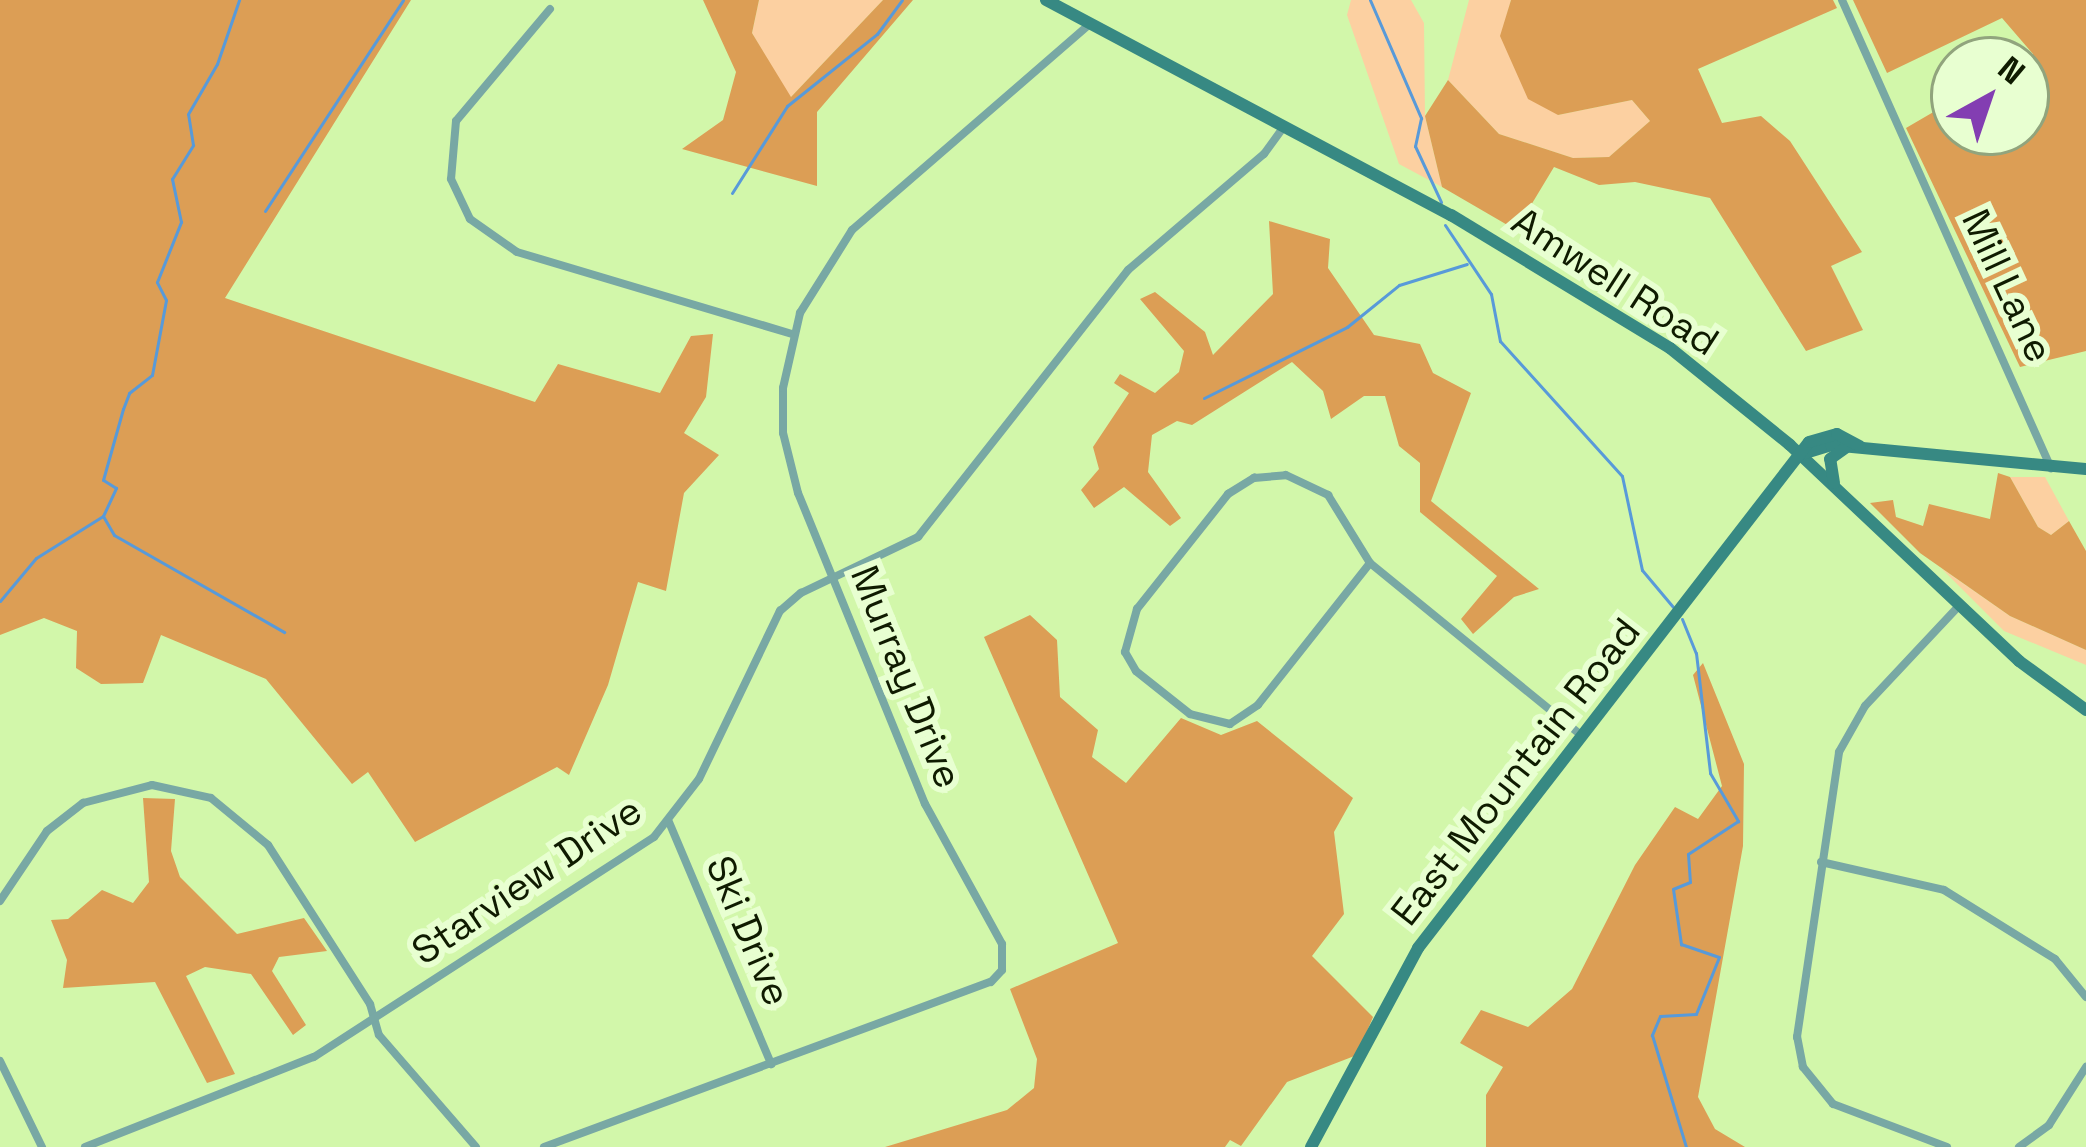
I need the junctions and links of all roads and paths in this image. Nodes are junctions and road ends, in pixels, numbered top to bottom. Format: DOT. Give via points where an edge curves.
graph roads {
  1 [pos="1046,0"];
  2 [pos="1842,0"];
  3 [pos="550,8"];
  4 [pos="1086,27"];
  5 [pos="1282,129"];
  6 [pos="792,334"];
  7 [pos="1854,447"];
  8 [pos="1801,455"];
  9 [pos="2051,469"];
  10 [pos="2086,469"];
  11 [pos="1837,490"];
  12 [pos="1370,563"];
  13 [pos="832,579"];
  14 [pos="1958,607"];
  15 [pos="2086,710"];
  16 [pos="1581,735"];
  17 [pos="669,822"];
  18 [pos="1821,862"];
  19 [pos="0,901"];
  20 [pos="2086,998"];
  21 [pos="376,1018"];
  22 [pos="0,1061"];
  23 [pos="771,1064"];
  24 [pos="2086,1067"];
  25 [pos="42,1147"];
  26 [pos="85,1147"];
  27 [pos="476,1147"];
  28 [pos="544,1147"];
  29 [pos="1311,1147"];
  30 [pos="1947,1147"];
  31 [pos="2019,1147"];
  1 -- 4 [label="main road, Amwell Road"];
  2 -- 9 [label="street, Mill Lane" via="2008,357"];
  3 -- 6 [label="street" via="456,122 451,179 470,220 517,252"];
  4 -- 5 [label="main road, Amwell Road"];
  4 -- 6 [label="street, Murray Drive" via="851,230"];
  5 -- 8 [label="main road, Amwell Road" via="1451,215 1615,312"];
  5 -- 13 [label="street, Starview Drive" via="1264,154 1128,270 918,537"];
  6 -- 13 [label="street, Murray Drive" via="785,447"];
  7 -- 8 [label="main road" via="1822,434"];
  7 -- 9 [label="main road"];
  7 -- 11 [label="main road" via="1830,459"];
  8 -- 11 [label="main road, Amwell Road"];
  8 -- 16 [label="main road, East Mountain Road"];
  9 -- 10 [label="main road"];
  11 -- 14 [label="main road, Amwell Road"];
  12 -- 12 [label="street" via="1245,718 1202,722 1130,663 1125,631 1138,609 1228,494 1254,478 1286,475 1316,485"];
  12 -- 16 [label="street"];
  13 -- 17 [label="street, Starview Drive" via="800,593 773,620 699,779"];
  13 -- 23 [label="street, Murray Drive" via="925,804 1005,961 991,982"];
  14 -- 15 [label="main road, Amwell Road"];
  14 -- 18 [label="street" via="1847,732"];
  16 -- 29 [label="main road, East Mountain Road" via="1406,966"];
  17 -- 21 [label="street, Starview Drive" via="624,860"];
  17 -- 23 [label="street, Ski Drive"];
  18 -- 20 [label="street" via="1944,890 2055,958"];
  18 -- 30 [label="street" via="1798,1018 1803,1067 1845,1112"];
  19 -- 21 [label="street" via="37,843 83,802 134,786 191,790 257,831"];
  21 -- 26 [label="street, Starview Drive" via="314,1057"];
  21 -- 27 [label="street" via="408,1072"];
  22 -- 25 [label="street"];
  23 -- 28 [label="street, Murray Drive"];
  24 -- 31 [label="street" via="2049,1125"];
}
